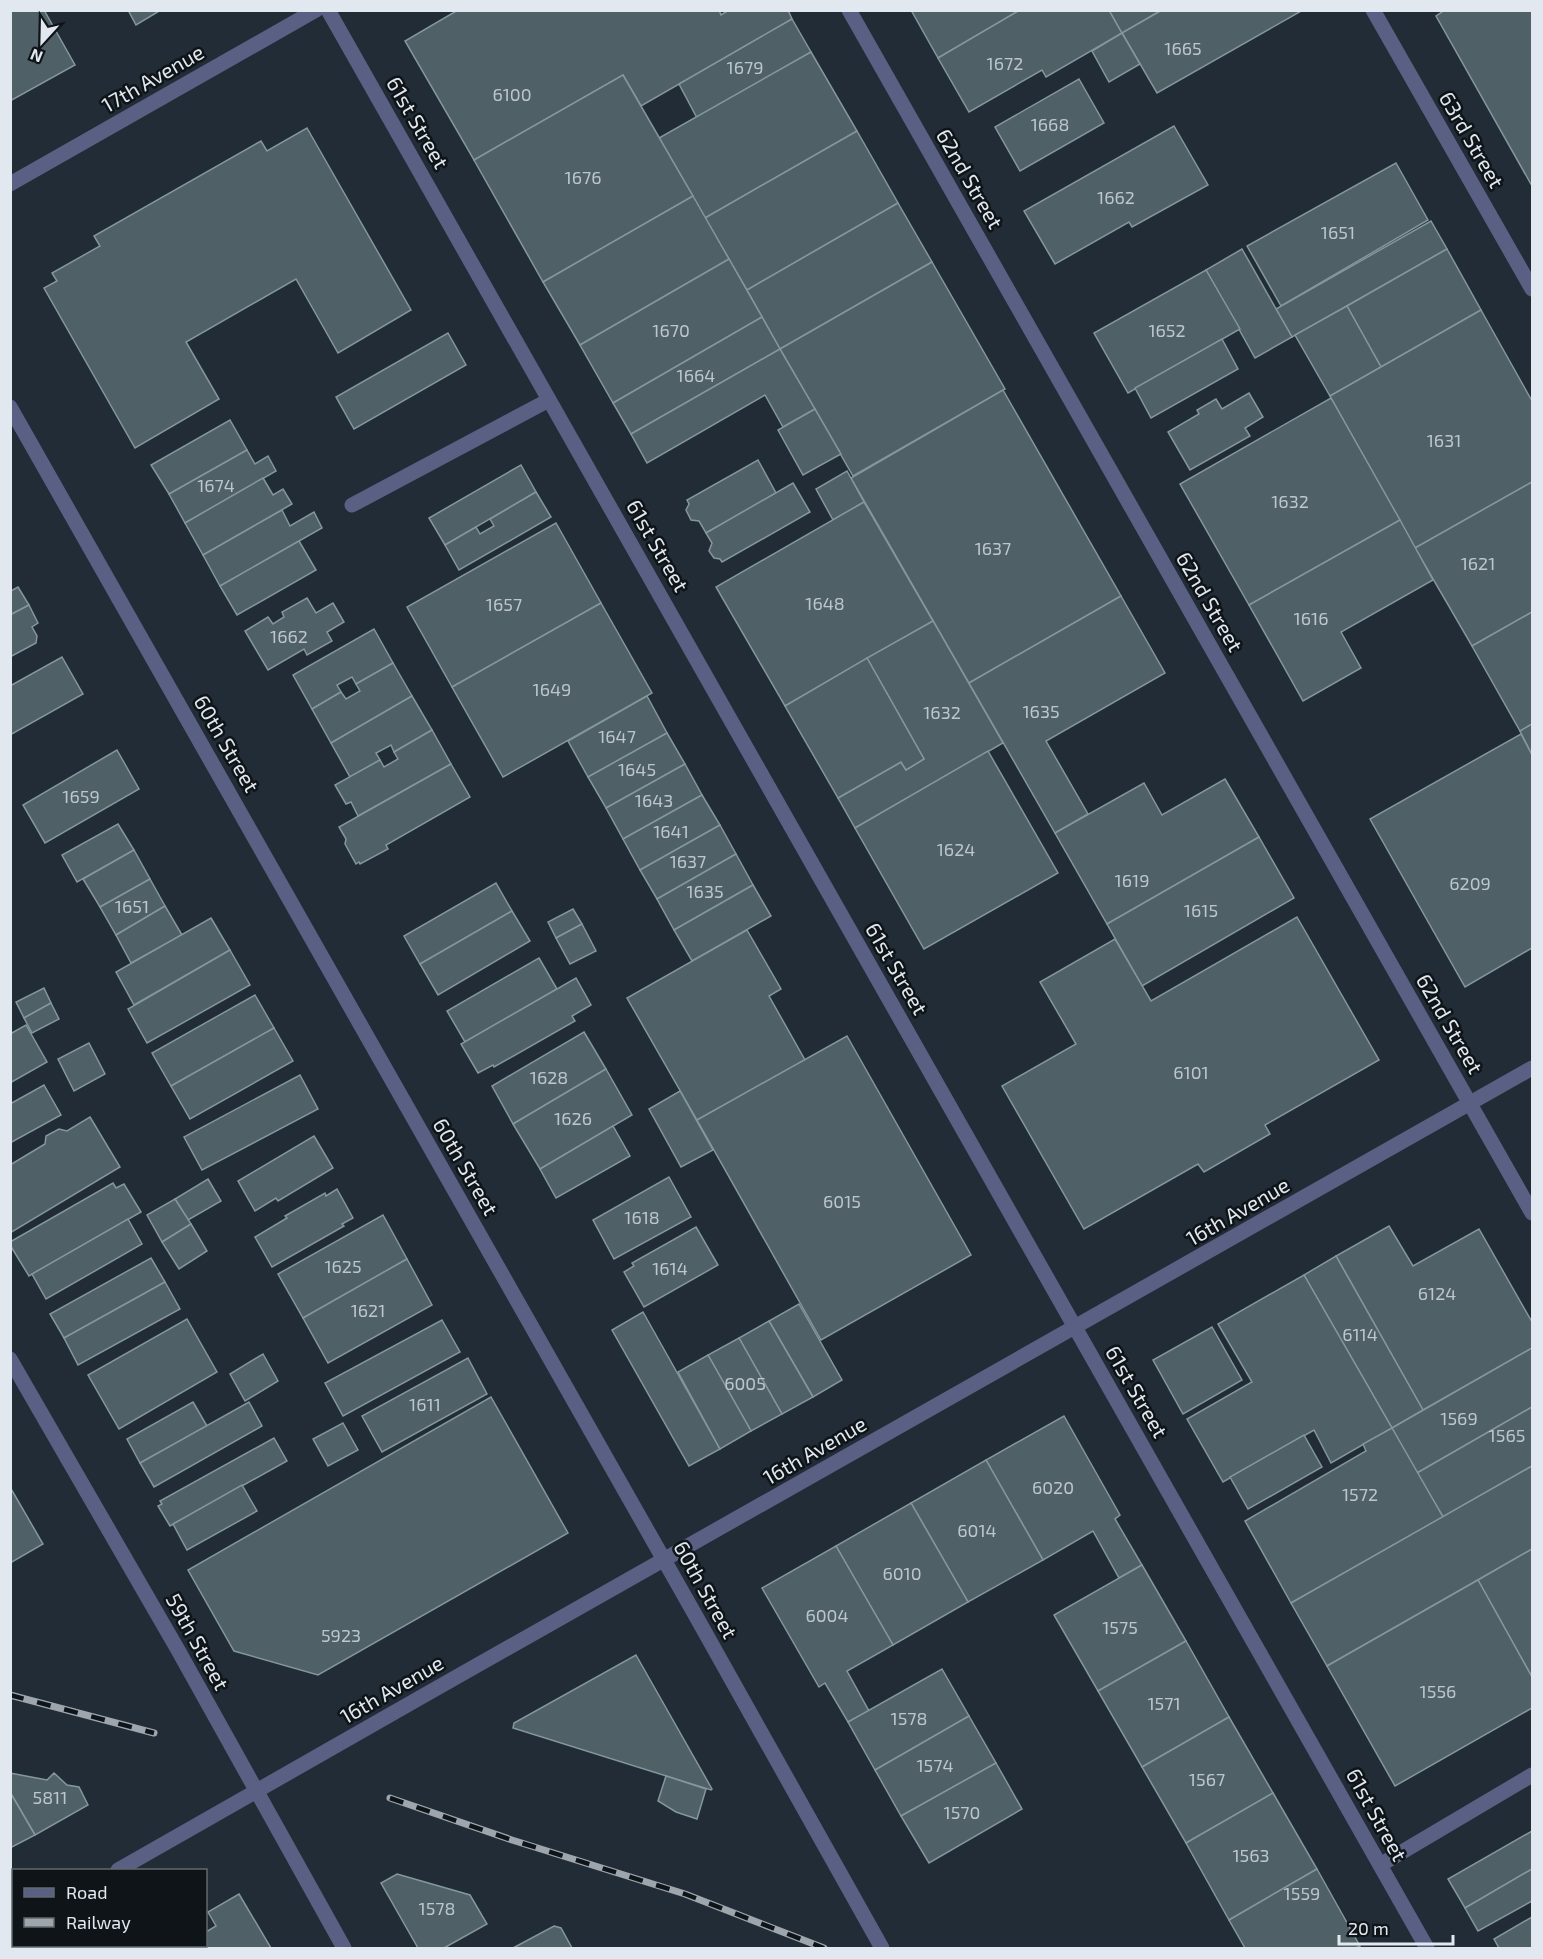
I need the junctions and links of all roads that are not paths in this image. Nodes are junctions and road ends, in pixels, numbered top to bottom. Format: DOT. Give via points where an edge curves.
graph roads {
  1 [pos="316,10"];
  2 [pos="328,10"];
  3 [pos="849,10"];
  4 [pos="1373,10"];
  5 [pos="10,184"];
  6 [pos="1533,289"];
  7 [pos="549,400"];
  8 [pos="10,407"];
  9 [pos="352,505"];
  10 [pos="1533,1068"];
  11 [pos="1470,1103"];
  12 [pos="1533,1213"];
  13 [pos="1076,1328"];
  14 [pos="10,1359"];
  15 [pos="665,1561"];
  16 [pos="1533,1775"];
  17 [pos="255,1792"];
  18 [pos="1380,1865"];
  19 [pos="120,1869"];
  20 [pos="344,1948"];
  21 [pos="882,1948"];
  22 [pos="1427,1948"];
  1 -- 5 [label="street, 17th Avenue"];
  2 -- 7 [label="street, 61st Street"];
  3 -- 11 [label="street, 62nd Street"];
  4 -- 6 [label="street, 63rd Street"];
  7 -- 9 [label="street"];
  7 -- 13 [label="street, 61st Street"];
  8 -- 15 [label="street, 60th Street"];
  10 -- 11 [label="street, 16th Avenue"];
  11 -- 12 [label="street, 62nd Street"];
  11 -- 13 [label="street, 16th Avenue"];
  13 -- 15 [label="street, 16th Avenue"];
  13 -- 18 [label="street, 61st Street"];
  14 -- 17 [label="street, 59th Street"];
  15 -- 17 [label="street, 16th Avenue"];
  15 -- 21 [label="street, 60th Street"];
  16 -- 18 [label="street"];
  17 -- 19 [label="street, 16th Avenue"];
  17 -- 20 [label="street, 59th Street"];
  18 -- 22 [label="street, 61st Street"];
}
